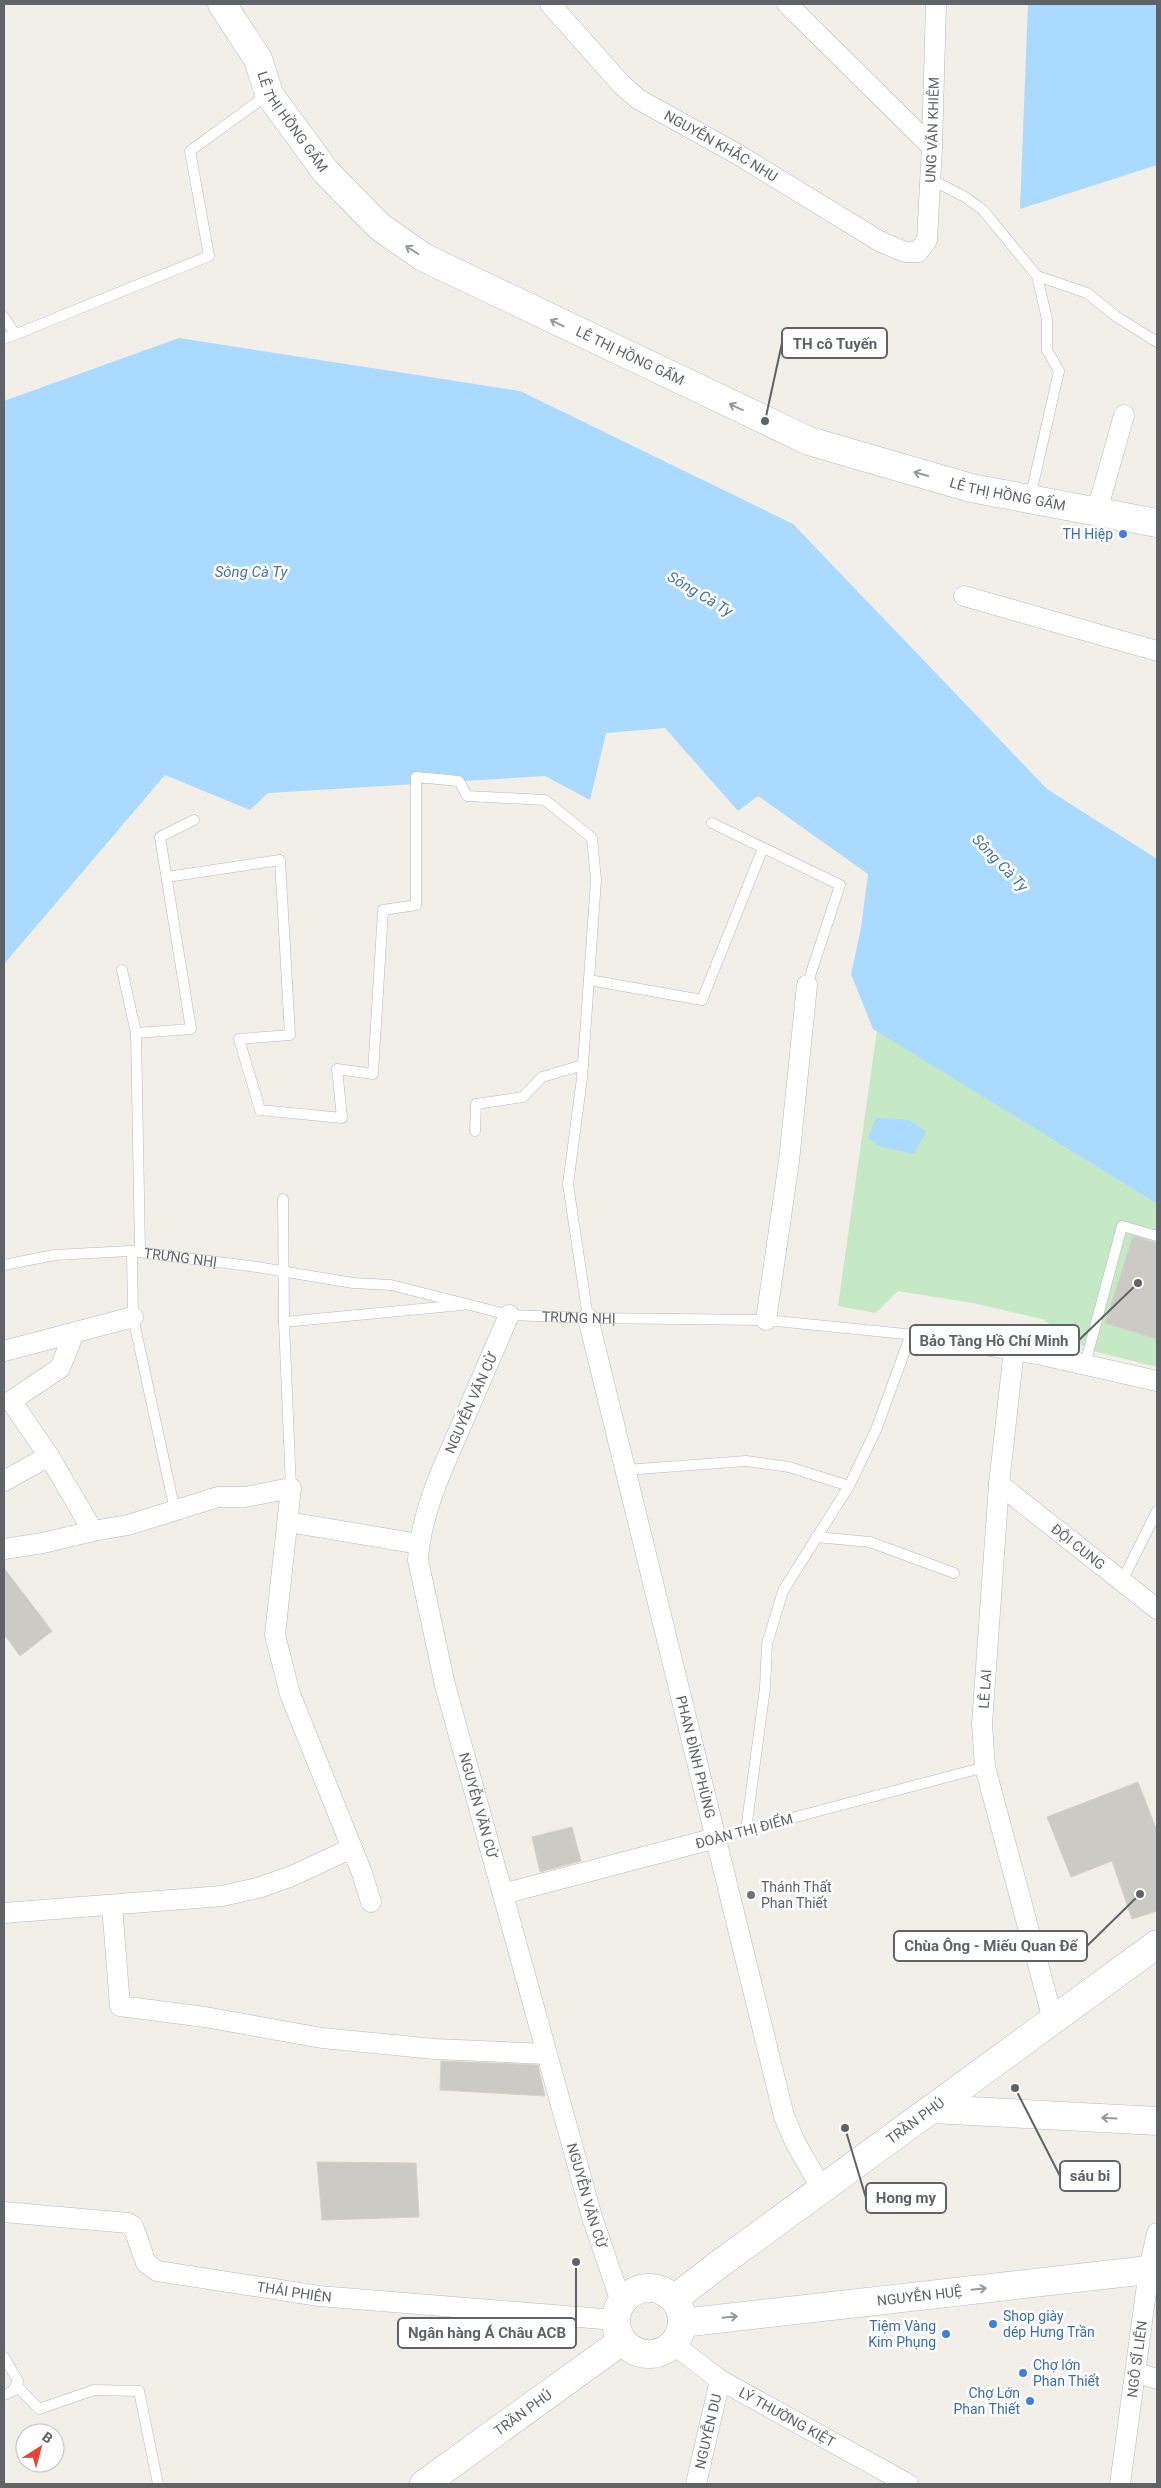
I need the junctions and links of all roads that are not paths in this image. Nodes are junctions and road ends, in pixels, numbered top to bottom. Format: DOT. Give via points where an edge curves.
graph roads {
  1 [pos="222,4"];
  2 [pos="550,4"];
  3 [pos="787,4"];
  4 [pos="936,4"];
  5 [pos="269,94"];
  6 [pos="932,147"];
  7 [pos="930,179"];
  8 [pos="918,252"];
  9 [pos="1037,276"];
  10 [pos="4,317"];
  11 [pos="15,334"];
  12 [pos="4,338"];
  13 [pos="1157,342"];
  14 [pos="1124,415"];
  15 [pos="1030,499"];
  16 [pos="1097,511"];
  17 [pos="1157,523"];
  18 [pos="964,596"];
  19 [pos="1157,651"];
  20 [pos="194,820"];
  21 [pos="712,823"];
  22 [pos="763,848"];
  23 [pos="167,877"];
  24 [pos="122,970"];
  25 [pos="589,980"];
  26 [pos="807,986"];
  27 [pos="136,1033"];
  28 [pos="583,1065"];
  29 [pos="475,1131"];
  30 [pos="283,1199"];
  31 [pos="1157,1236"];
  32 [pos="136,1251"];
  33 [pos="4,1265"];
  34 [pos="284,1271"];
  35 [pos="469,1305"];
  36 [pos="509,1315"];
  37 [pos="132,1317"];
  38 [pos="588,1318"];
  39 [pos="766,1320"];
  40 [pos="284,1322"];
  41 [pos="74,1333"];
  42 [pos="911,1334"];
  43 [pos="945,1338"];
  44 [pos="1014,1350"];
  45 [pos="4,1351"];
  46 [pos="1085,1364"];
  47 [pos="1157,1381"];
  48 [pos="7,1403"];
  49 [pos="49,1456"];
  50 [pos="625,1470"];
  51 [pos="4,1481"];
  52 [pos="999,1484"];
  53 [pos="849,1486"];
  54 [pos="291,1488"];
  55 [pos="175,1511"];
  56 [pos="1157,1511"];
  57 [pos="288,1522"];
  58 [pos="93,1531"];
  59 [pos="816,1537"];
  60 [pos="419,1544"];
  61 [pos="4,1546"];
  62 [pos="954,1573"];
  63 [pos="1122,1581"];
  64 [pos="1157,1609"];
  65 [pos="985,1767"];
  66 [pos="746,1830"];
  67 [pos="716,1838"];
  68 [pos="352,1848"];
  69 [pos="503,1894"];
  70 [pos="371,1902"];
  71 [pos="112,1905"];
  72 [pos="4,1913"];
  73 [pos="1157,1944"];
  74 [pos="1053,2020"];
  75 [pos="547,2054"];
  76 [pos="932,2109"];
  77 [pos="1157,2121"];
  78 [pos="822,2189"];
  79 [pos="4,2212"];
  80 [pos="1157,2233"];
  81 [pos="1153,2269"];
  82 [pos="619,2321"];
  83 [pos="676,2322"];
  84 [pos="4,2357"];
  85 [pos="1137,2373"];
  86 [pos="1157,2379"];
  87 [pos="720,2380"];
  88 [pos="18,2386"];
  89 [pos="4,2394"];
  90 [pos="158,2484"];
  91 [pos="424,2484"];
  92 [pos="696,2484"];
  93 [pos="908,2484"];
  94 [pos="1120,2484"];
  1 -- 5 [label="street, LÊ THỊ HỒNG GẤM" via="258,59"];
  2 -- 8 [label="street, NGUYỄN KHẮC NHU" via="622,85 655,110 737,154 881,242 904,252"];
  3 -- 6 [label="street"];
  4 -- 6 [label="street, UNG VĂN KHIÊM"];
  5 -- 11 [label="lane" via="190,151 209,256"];
  15 -- 5 [label="street, LÊ THỊ HỒNG GẤM, one-way" via="971,488 809,441 423,257 380,227 348,197"];
  6 -- 7 [label="street, UNG VĂN KHIÊM"];
  7 -- 8 [label="street, UNG VĂN KHIÊM" via="927,240"];
  7 -- 9 [label="lane" via="983,210"];
  9 -- 13 [label="lane" via="1087,293"];
  9 -- 15 [label="lane" via="1046,319 1047,350 1059,371"];
  10 -- 11 [label="lane"];
  11 -- 12 [label="lane"];
  14 -- 16 [label="street"];
  15 -- 16 [label="street, LÊ THỊ HỒNG GẤM"];
  16 -- 17 [label="street, LÊ THỊ HỒNG GẤM"];
  18 -- 19 [label="street"];
  20 -- 23 [label="lane" via="160,837"];
  21 -- 22 [label="lane"];
  22 -- 25 [label="lane" via="702,1000"];
  22 -- 26 [label="lane" via="840,885"];
  23 -- 25 [label="lane" via="280,860 290,1035 239,1039 260,1110 342,1118 338,1069 373,1074 383,910 416,905 416,777 460,781 467,796 545,800 592,838 596,880"];
  23 -- 27 [label="lane" via="190,1029"];
  24 -- 27 [label="lane"];
  25 -- 28 [label="lane"];
  26 -- 39 [label="street" via="789,1161"];
  27 -- 32 [label="lane"];
  28 -- 29 [label="lane" via="542,1077 523,1097 476,1104"];
  28 -- 38 [label="lane" via="568,1184"];
  30 -- 34 [label="lane"];
  31 -- 46 [label="lane" via="1122,1226"];
  32 -- 33 [label="lane, TRƯNG NHỊ" via="54,1255"];
  32 -- 34 [label="lane, TRƯNG NHỊ"];
  32 -- 37 [label="lane"];
  34 -- 35 [label="lane, TRƯNG NHỊ" via="391,1285"];
  34 -- 40 [label="lane"];
  35 -- 36 [label="lane, TRƯNG NHỊ"];
  35 -- 40 [label="lane"];
  36 -- 38 [label="lane, TRƯNG NHỊ"];
  36 -- 60 [label="street, NGUYỄN VĂN CỪ" via="442,1470"];
  37 -- 41 [label="street"];
  37 -- 55 [label="lane"];
  38 -- 39 [label="lane, TRƯNG NHỊ"];
  38 -- 50 [label="street, PHAN ĐÌNH PHÙNG"];
  39 -- 42 [label="lane, TRƯNG NHỊ"];
  40 -- 54 [label="lane"];
  41 -- 45 [label="street"];
  41 -- 48 [label="street" via="60,1368"];
  42 -- 43 [label="lane, TRƯNG NHỊ"];
  42 -- 53 [label="lane" via="876,1430"];
  43 -- 44 [label="street, TRƯNG NHỊ"];
  44 -- 46 [label="street, TRƯNG NHỊ"];
  44 -- 52 [label="street, LÊ LAI"];
  46 -- 47 [label="street, TRƯNG NHỊ"];
  48 -- 49 [label="street"];
  49 -- 51 [label="street"];
  49 -- 58 [label="street"];
  50 -- 53 [label="lane" via="746,1461 789,1467"];
  50 -- 67 [label="street, PHAN ĐÌNH PHÙNG"];
  52 -- 63 [label="street, ĐỘI CUNG"];
  52 -- 65 [label="street, LÊ LAI" via="982,1724"];
  53 -- 59 [label="lane"];
  54 -- 55 [label="street" via="218,1497"];
  54 -- 57 [label="street"];
  55 -- 58 [label="street"];
  56 -- 63 [label="lane"];
  57 -- 60 [label="street"];
  57 -- 68 [label="street" via="275,1635 290,1694"];
  58 -- 61 [label="street" via="43,1543"];
  59 -- 62 [label="lane" via="870,1542"];
  59 -- 66 [label="lane" via="783,1591 767,1644 765,1688"];
  60 -- 69 [label="street, NGUYỄN VĂN CỪ" via="421,1582 445,1685"];
  63 -- 64 [label="street, ĐỘI CUNG"];
  65 -- 66 [label="lane, ĐOÀN THỊ ĐIỂM"];
  65 -- 74 [label="street, LÊ LAI"];
  66 -- 67 [label="lane, ĐOÀN THỊ ĐIỂM"];
  67 -- 69 [label="street, ĐOÀN THỊ ĐIỂM"];
  67 -- 78 [label="street, PHAN ĐÌNH PHÙNG" via="784,2116"];
  68 -- 70 [label="street"];
  68 -- 71 [label="street" via="261,1887 204,1898"];
  69 -- 75 [label="street, NGUYỄN VĂN CỪ"];
  71 -- 72 [label="street"];
  71 -- 75 [label="street" via="120,2006 322,2038 435,2049"];
  73 -- 74 [label="street, TRẦN PHÚ"];
  74 -- 76 [label="street, TRẦN PHÚ"];
  75 -- 82 [label="street, NGUYỄN VĂN CỪ"];
  77 -- 76 [label="street, one-way"];
  76 -- 78 [label="street, TRẦN PHÚ"];
  78 -- 83 [label="street, TRẦN PHÚ"];
  79 -- 82 [label="street, THÁI PHIÊN" via="128,2224 133,2226 146,2263 157,2271 320,2296"];
  80 -- 81 [label="street, NGÔ SĨ LIÊN"];
  83 -- 81 [label="street, NGUYỄN HUỆ, one-way"];
  81 -- 85 [label="street, NGÔ SĨ LIÊN"];
  82 -- 83 [label="street" via="630,2348 647,2354 663,2351"];
  82 -- 83 [label="street" via="628,2294 647,2287 662,2291"];
  82 -- 91 [label="street, TRẦN PHÚ"];
  83 -- 87 [label="street, LÝ THƯỜNG KIỆT"];
  84 -- 88 [label="lane"];
  85 -- 86 [label="street"];
  85 -- 94 [label="street, NGÔ SĨ LIÊN"];
  87 -- 92 [label="street, NGUYỄN DU"];
  87 -- 93 [label="street, LÝ THƯỜNG KIỆT"];
  88 -- 89 [label="lane"];
  88 -- 90 [label="lane" via="39,2409 94,2390 139,2391"];
}
